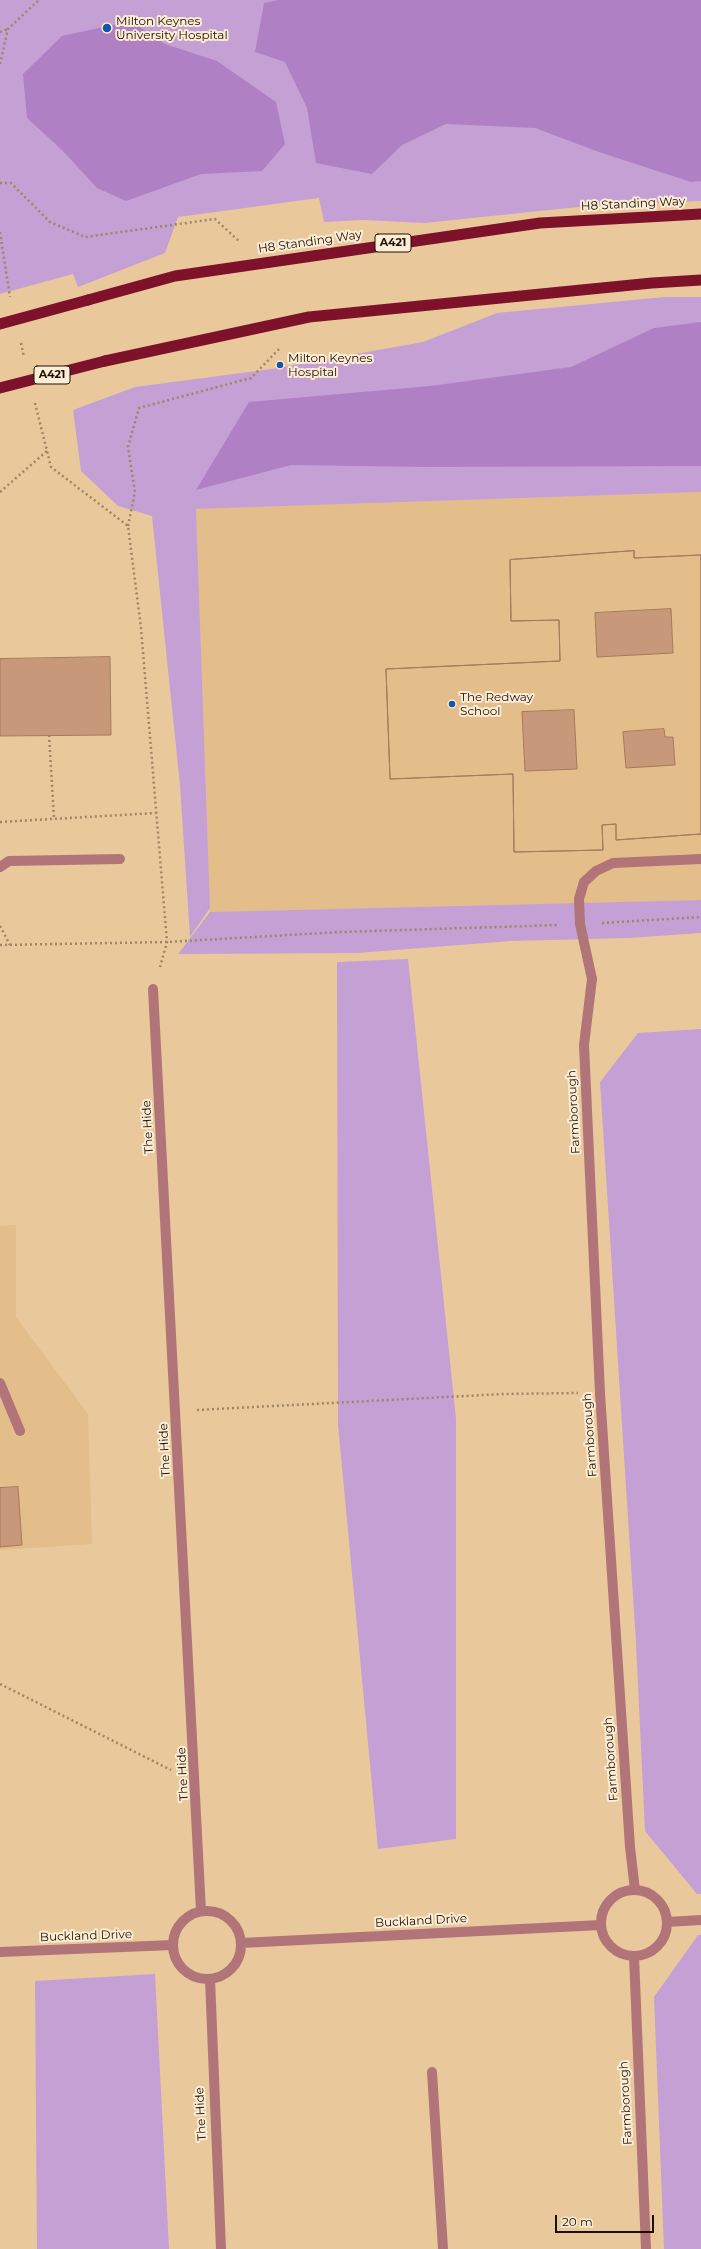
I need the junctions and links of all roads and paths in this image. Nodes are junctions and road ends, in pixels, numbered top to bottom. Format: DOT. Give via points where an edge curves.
graph roads {
  1 [pos="39,0"];
  2 [pos="8,29"];
  3 [pos="0,32"];
  4 [pos="0,64"];
  5 [pos="0,183"];
  6 [pos="701,214"];
  7 [pos="0,232"];
  8 [pos="261,262"];
  9 [pos="701,280"];
  10 [pos="11,301"];
  11 [pos="0,324"];
  12 [pos="20,339"];
  13 [pos="283,345"];
  14 [pos="25,361"];
  15 [pos="0,388"];
  16 [pos="34,399"];
  17 [pos="47,451"];
  18 [pos="0,492"];
  19 [pos="128,526"];
  20 [pos="49,735"];
  21 [pos="156,813"];
  22 [pos="54,818"];
  23 [pos="0,822"];
  24 [pos="701,859"];
  25 [pos="120,860"];
  26 [pos="0,867"];
  27 [pos="701,917"];
  28 [pos="580,924"];
  29 [pos="0,926"];
  30 [pos="167,942"];
  31 [pos="0,945"];
  32 [pos="10,945"];
  33 [pos="153,989"];
  34 [pos="0,1383"];
  35 [pos="600,1393"];
  36 [pos="176,1411"];
  37 [pos="20,1431"];
  38 [pos="0,1684"];
  39 [pos="196,1783"];
  40 [pos="635,1890"];
  41 [pos="202,1911"];
  42 [pos="701,1920"];
  43 [pos="667,1922"];
  44 [pos="601,1925"];
  45 [pos="241,1943"];
  46 [pos="173,1945"];
  47 [pos="0,1952"];
  48 [pos="634,1956"];
  49 [pos="210,1979"];
  50 [pos="432,2072"];
  51 [pos="221,2249"];
  52 [pos="443,2249"];
  53 [pos="646,2249"];
  1 -- 2 [label="path"];
  2 -- 3 [label="path"];
  2 -- 4 [label="path"];
  5 -- 8 [label="path" via="11,183 50,222 85,236 215,219"];
  6 -- 8 [label="highway, H8 Standing Way / A421" via="540,223"];
  7 -- 10 [label="path"];
  8 -- 11 [label="highway, H8 Standing Way / A421, bridge" via="175,276"];
  9 -- 15 [label="highway, A421, bridge" via="309,318 105,361"];
  12 -- 14 [label="path"];
  13 -- 19 [label="path" via="251,378 139,408 128,446 135,492"];
  16 -- 17 [label="path"];
  17 -- 18 [label="path"];
  17 -- 19 [label="path" via="51,468"];
  19 -- 21 [label="path" via="141,628"];
  20 -- 22 [label="path"];
  21 -- 22 [label="path"];
  21 -- 30 [label="path"];
  22 -- 23 [label="path"];
  24 -- 28 [label="street, Farmborough" via="613,862 596,871 584,882 579,899"];
  25 -- 26 [label="street" via="9,861"];
  27 -- 28 [label="path"];
  28 -- 30 [label="path" via="341,932"];
  28 -- 35 [label="street, Farmborough" via="592,979 584,1045"];
  29 -- 32 [label="path"];
  30 -- 32 [label="path"];
  30 -- 33 [label="path"];
  31 -- 32 [label="path"];
  33 -- 36 [label="street, The Hide"];
  34 -- 37 [label="street"];
  35 -- 36 [label="path" via="503,1394"];
  35 -- 40 [label="street, Farmborough"];
  36 -- 39 [label="street, The Hide"];
  38 -- 39 [label="path"];
  39 -- 41 [label="street, The Hide"];
  40 -- 43 [label="street" via="653,1896 665,1912"];
  40 -- 44 [label="street" via="614,1897 606,1905"];
  41 -- 45 [label="street" via="213,1911 233,1922 239,1932"];
  41 -- 46 [label="street" via="192,1914 178,1926"];
  42 -- 43 [label="street"];
  43 -- 48 [label="street" via="661,1942 653,1950"];
  44 -- 45 [label="street, Buckland Drive"];
  44 -- 48 [label="street" via="603,1935 615,1950"];
  45 -- 49 [label="street" via="240,1954 229,1971"];
  46 -- 47 [label="street, Buckland Drive"];
  46 -- 49 [label="street" via="175,1956 188,1973 198,1978"];
  48 -- 53 [label="street, Farmborough"];
  49 -- 51 [label="street, The Hide"];
  50 -- 52 [label="street"];
}
